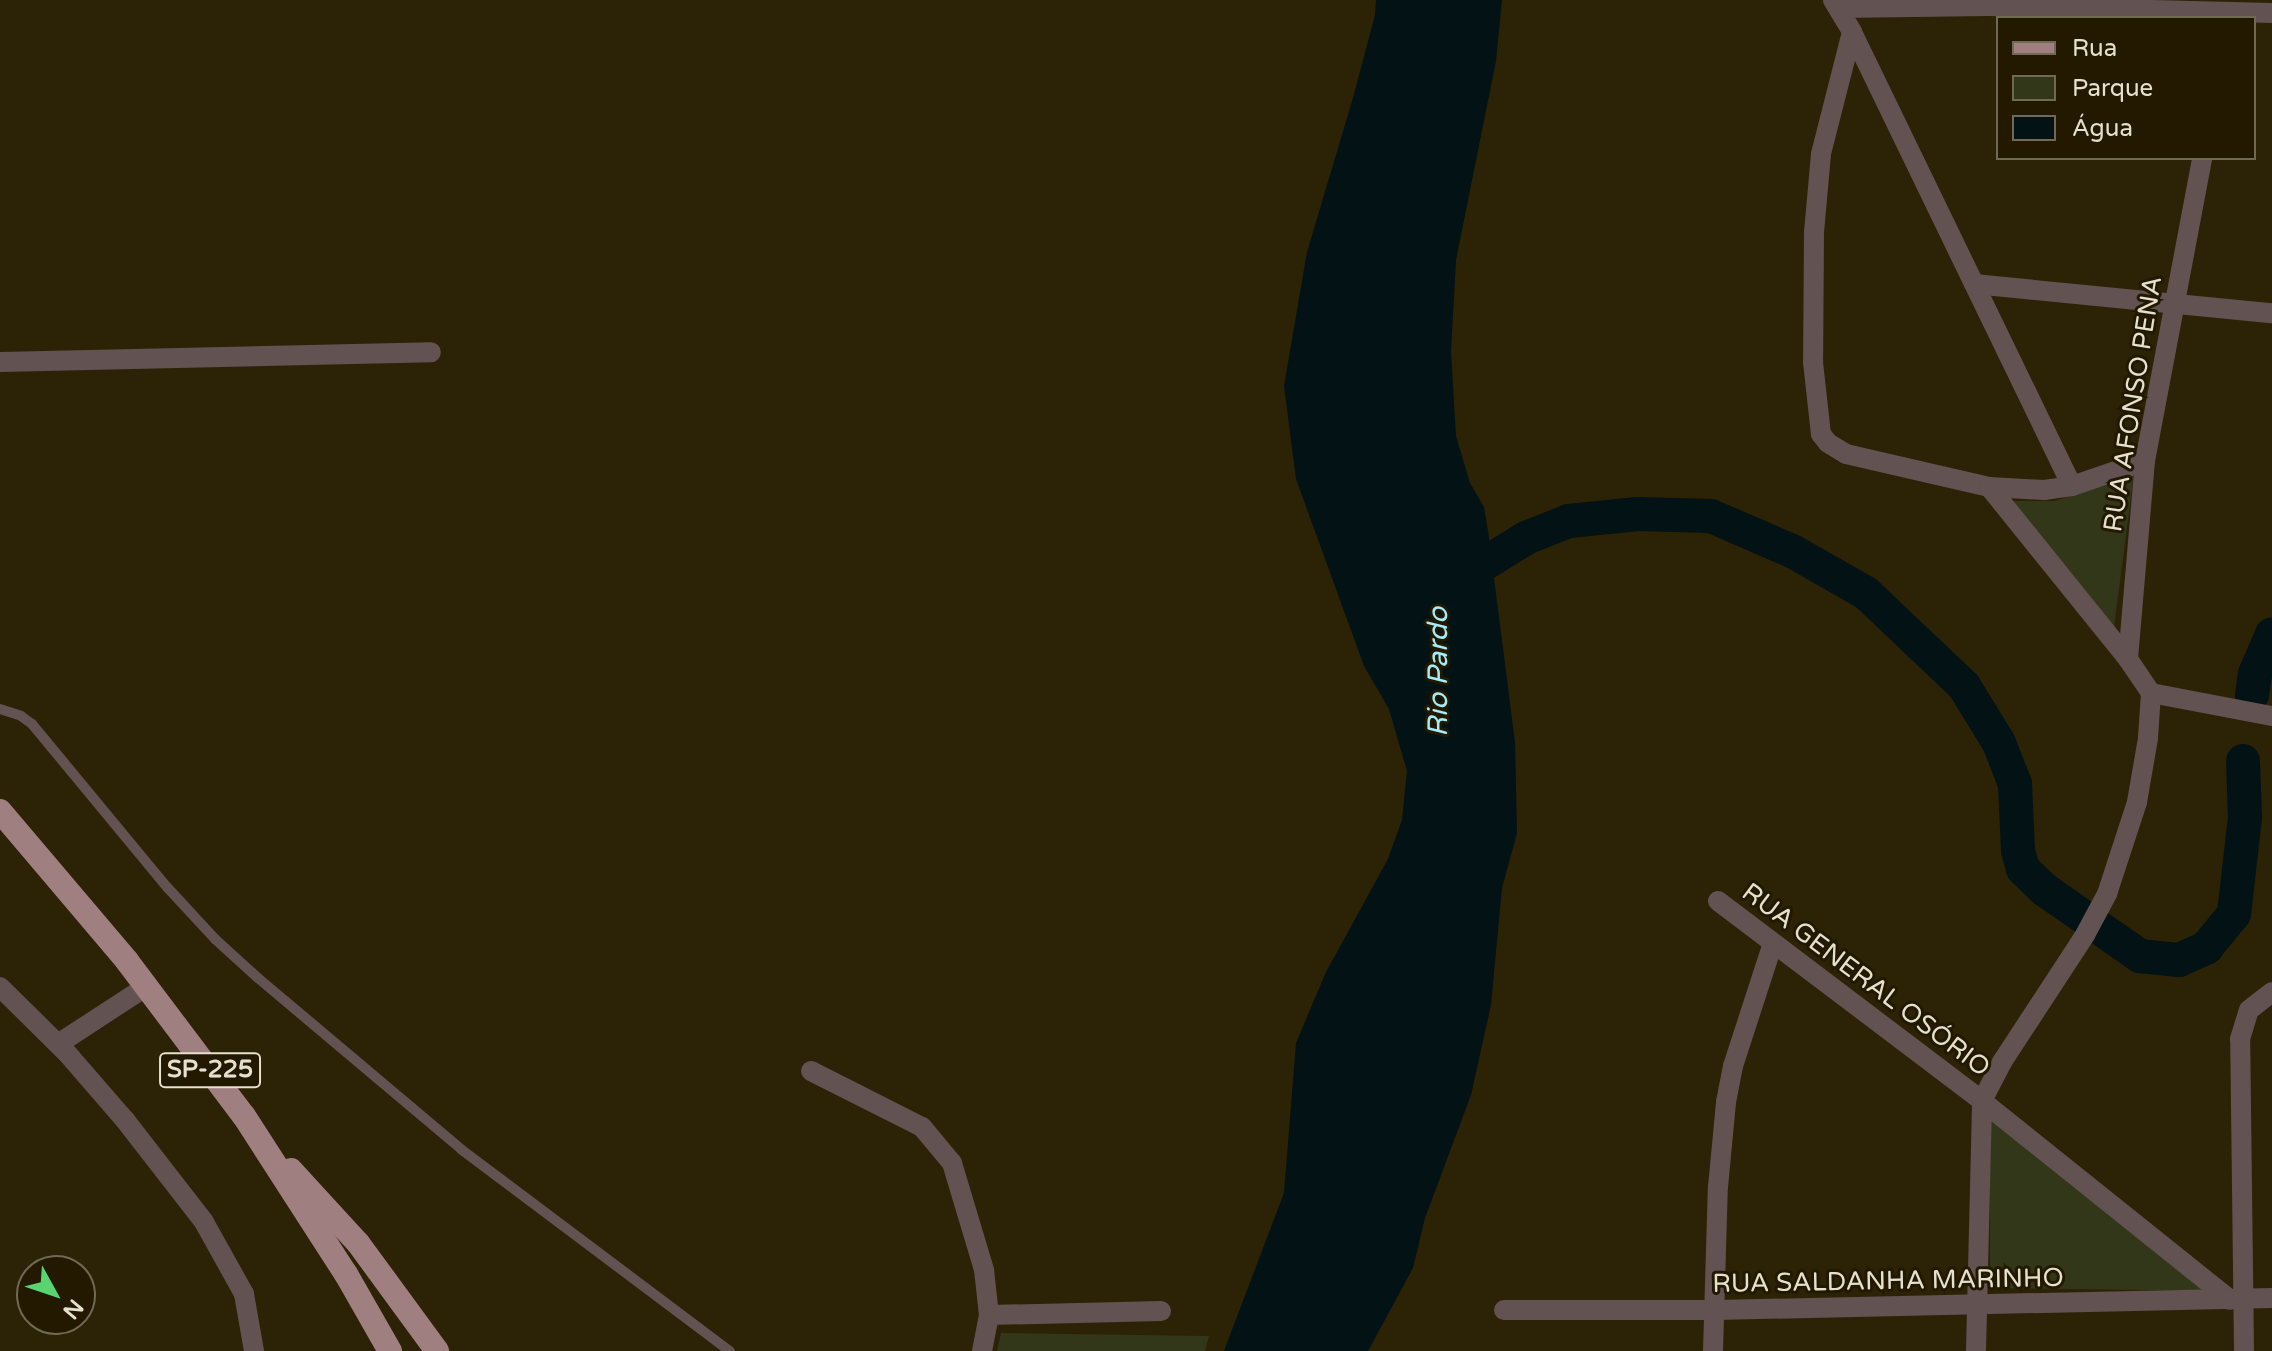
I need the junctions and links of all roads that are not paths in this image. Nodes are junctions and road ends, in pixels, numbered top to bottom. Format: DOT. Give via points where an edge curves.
graph roads {
  1 [pos="1989,3"];
  2 [pos="1836,4"];
  3 [pos="2233,10"];
  4 [pos="2272,13"];
  5 [pos="1852,32"];
  6 [pos="2202,160"];
  7 [pos="1974,284"];
  8 [pos="2172,303"];
  9 [pos="2272,313"];
  10 [pos="431,352"];
  11 [pos="0,362"];
  12 [pos="2145,461"];
  13 [pos="2072,486"];
  14 [pos="1989,487"];
  15 [pos="2128,659"];
  16 [pos="2151,693"];
  17 [pos="0,709"];
  18 [pos="2272,716"];
  19 [pos="0,811"];
  20 [pos="1718,901"];
  21 [pos="1773,943"];
  22 [pos="147,986"];
  23 [pos="0,987"];
  24 [pos="2272,992"];
  25 [pos="58,1044"];
  26 [pos="811,1071"];
  27 [pos="1982,1101"];
  28 [pos="269,1152"];
  29 [pos="346,1274"];
  30 [pos="2272,1298"];
  31 [pos="2238,1299"];
  32 [pos="1977,1306"];
  33 [pos="1504,1310"];
  34 [pos="1716,1310"];
  35 [pos="1161,1311"];
  36 [pos="989,1315"];
  37 [pos="254,1351"];
  38 [pos="377,1351"];
  39 [pos="390,1351"];
  40 [pos="437,1351"];
  41 [pos="730,1351"];
  42 [pos="982,1351"];
  43 [pos="1713,1351"];
  44 [pos="1976,1351"];
  45 [pos="2244,1351"];
  1 -- 2 [label="street"];
  1 -- 3 [label="street"];
  2 -- 5 [label="street"];
  3 -- 4 [label="street"];
  5 -- 7 [label="street"];
  5 -- 14 [label="street" via="1821,154 1815,219 1813,362 1821,434 1846,454"];
  6 -- 8 [label="street, RUA AFONSO PENA"];
  7 -- 8 [label="street"];
  7 -- 13 [label="street"];
  8 -- 9 [label="street"];
  8 -- 12 [label="street, RUA AFONSO PENA"];
  10 -- 11 [label="street"];
  12 -- 13 [label="street"];
  12 -- 15 [label="street, RUA AFONSO PENA"];
  13 -- 14 [label="street"];
  14 -- 15 [label="street"];
  15 -- 16 [label="street"];
  16 -- 18 [label="street"];
  16 -- 27 [label="street" via="2137,802 2107,894"];
  17 -- 41 [label="lane" via="32,724 194,917 270,988 462,1150"];
  19 -- 22 [label="main road, SP-225"];
  20 -- 21 [label="street, RUA GENERAL OSÓRIO"];
  21 -- 27 [label="street, RUA GENERAL OSÓRIO"];
  21 -- 34 [label="street" via="1726,1102"];
  22 -- 25 [label="street"];
  22 -- 28 [label="main road, SP-225"];
  23 -- 25 [label="street"];
  24 -- 31 [label="street" via="2249,1010 2240,1039"];
  25 -- 37 [label="street" via="163,1165 204,1222 244,1294"];
  26 -- 36 [label="street" via="922,1127 941,1145 977,1238"];
  27 -- 31 [label="street, RUA GENERAL OSÓRIO"];
  27 -- 32 [label="street"];
  28 -- 29 [label="main road, SP-225"];
  28 -- 40 [label="main road" via="312,1190 358,1243"];
  29 -- 38 [label="main road"];
  29 -- 39 [label="main road, SP-225"];
  30 -- 31 [label="street, RUA SALDANHA MARINHO"];
  31 -- 32 [label="street, RUA SALDANHA MARINHO"];
  31 -- 45 [label="street"];
  32 -- 34 [label="street, RUA SALDANHA MARINHO"];
  32 -- 44 [label="street"];
  33 -- 34 [label="street, RUA SALDANHA MARINHO"];
  34 -- 43 [label="street"];
  35 -- 36 [label="street"];
  36 -- 42 [label="street"];
}
